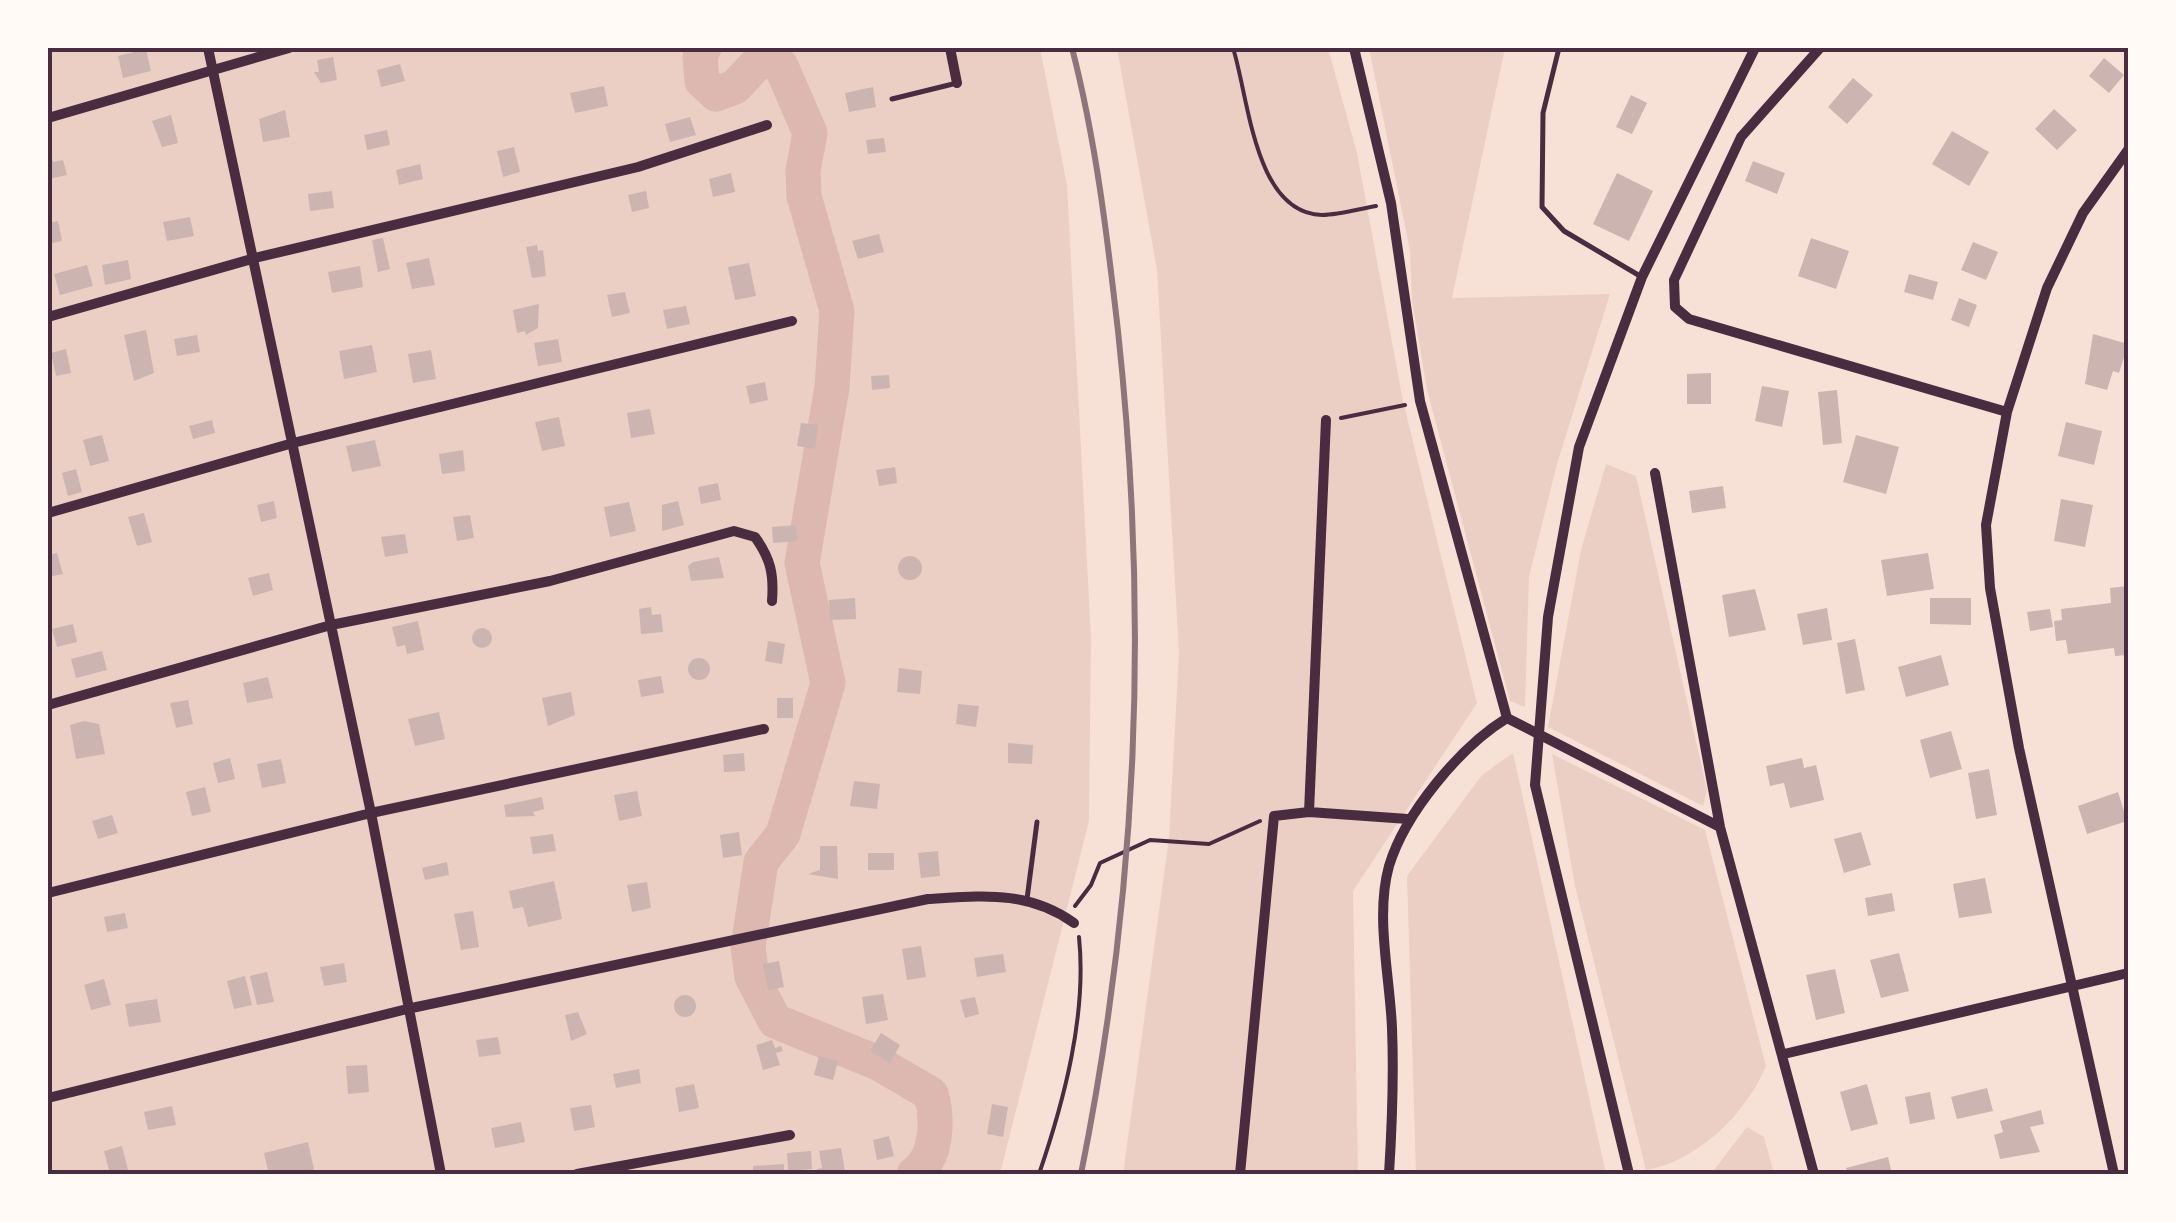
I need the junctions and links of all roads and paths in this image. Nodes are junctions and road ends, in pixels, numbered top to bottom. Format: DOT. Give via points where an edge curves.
graph roads {
  1 [pos="208,48"];
  2 [pos="289,48"];
  3 [pos="950,48"];
  4 [pos="1233,48"];
  5 [pos="1354,48"];
  6 [pos="1559,48"];
  7 [pos="1755,48"];
  8 [pos="1820,48"];
  9 [pos="212,68"];
  10 [pos="957,83"];
  11 [pos="892,100"];
  12 [pos="48,118"];
  13 [pos="767,124"];
  14 [pos="2128,150"];
  15 [pos="1390,203"];
  16 [pos="255,258"];
  17 [pos="1642,277"];
  18 [pos="48,318"];
  19 [pos="792,321"];
  20 [pos="1420,401"];
  21 [pos="2007,412"];
  22 [pos="1326,420"];
  23 [pos="293,443"];
  24 [pos="1655,473"];
  25 [pos="48,513"];
  26 [pos="772,601"];
  27 [pos="331,625"];
  28 [pos="48,704"];
  29 [pos="1507,718"];
  30 [pos="764,730"];
  31 [pos="1538,731"];
  32 [pos="1309,812"];
  33 [pos="371,813"];
  34 [pos="1274,816"];
  35 [pos="1408,819"];
  36 [pos="1037,822"];
  37 [pos="1720,827"];
  38 [pos="48,893"];
  39 [pos="1027,899"];
  40 [pos="1070,920"];
  41 [pos="2128,972"];
  42 [pos="2073,987"];
  43 [pos="407,1008"];
  44 [pos="1784,1054"];
  45 [pos="48,1098"];
  46 [pos="790,1135"];
  47 [pos="440,1174"];
  48 [pos="578,1174"];
  49 [pos="1040,1174"];
  50 [pos="1240,1174"];
  51 [pos="1390,1174"];
  52 [pos="1629,1174"];
  53 [pos="1814,1174"];
  54 [pos="2114,1174"];
  1 -- 9 [label="street"];
  2 -- 9 [label="street"];
  3 -- 10 [label="street"];
  4 -- 15 [label="path" via="1266,174 1282,199 1323,215"];
  5 -- 15 [label="street"];
  6 -- 17 [label="lane" via="1542,114 1542,207 1564,231"];
  7 -- 17 [label="street"];
  8 -- 21 [label="street" via="1741,136 1671,294 1674,307 1689,319"];
  9 -- 12 [label="street"];
  9 -- 16 [label="street"];
  10 -- 11 [label="lane"];
  13 -- 16 [label="street" via="638,167"];
  14 -- 21 [label="street" via="2083,212 2047,288"];
  15 -- 20 [label="street"];
  16 -- 18 [label="street"];
  16 -- 23 [label="street"];
  17 -- 31 [label="street" via="1579,447 1548,618"];
  19 -- 23 [label="street"];
  20 -- 22 [label="path"];
  20 -- 29 [label="street"];
  21 -- 42 [label="street" via="1986,524 1990,588"];
  22 -- 32 [label="street"];
  23 -- 25 [label="street"];
  23 -- 27 [label="street"];
  24 -- 37 [label="street"];
  26 -- 27 [label="street" via="774,573 765,551 756,537 734,532 550,581"];
  27 -- 28 [label="street"];
  27 -- 33 [label="street"];
  29 -- 31 [label="street"];
  29 -- 35 [label="street" via="1483,732"];
  30 -- 33 [label="street"];
  31 -- 37 [label="street"];
  31 -- 52 [label="street" via="1535,785"];
  32 -- 34 [label="street"];
  32 -- 35 [label="street"];
  33 -- 38 [label="street"];
  33 -- 43 [label="street"];
  34 -- 40 [label="path" via="1209,844 1150,840 1100,863"];
  34 -- 50 [label="street"];
  35 -- 51 [label="street" via="1388,869 1384,912 1392,1030"];
  36 -- 39 [label="lane"];
  37 -- 44 [label="street"];
  39 -- 40 [label="street"];
  39 -- 43 [label="street" via="928,899"];
  40 -- 49 [label="path" via="1080,939 1078,992 1066,1085"];
  41 -- 42 [label="street"];
  42 -- 44 [label="street"];
  42 -- 54 [label="street"];
  43 -- 45 [label="street"];
  43 -- 47 [label="street"];
  44 -- 53 [label="street"];
  46 -- 48 [label="street"];
}
